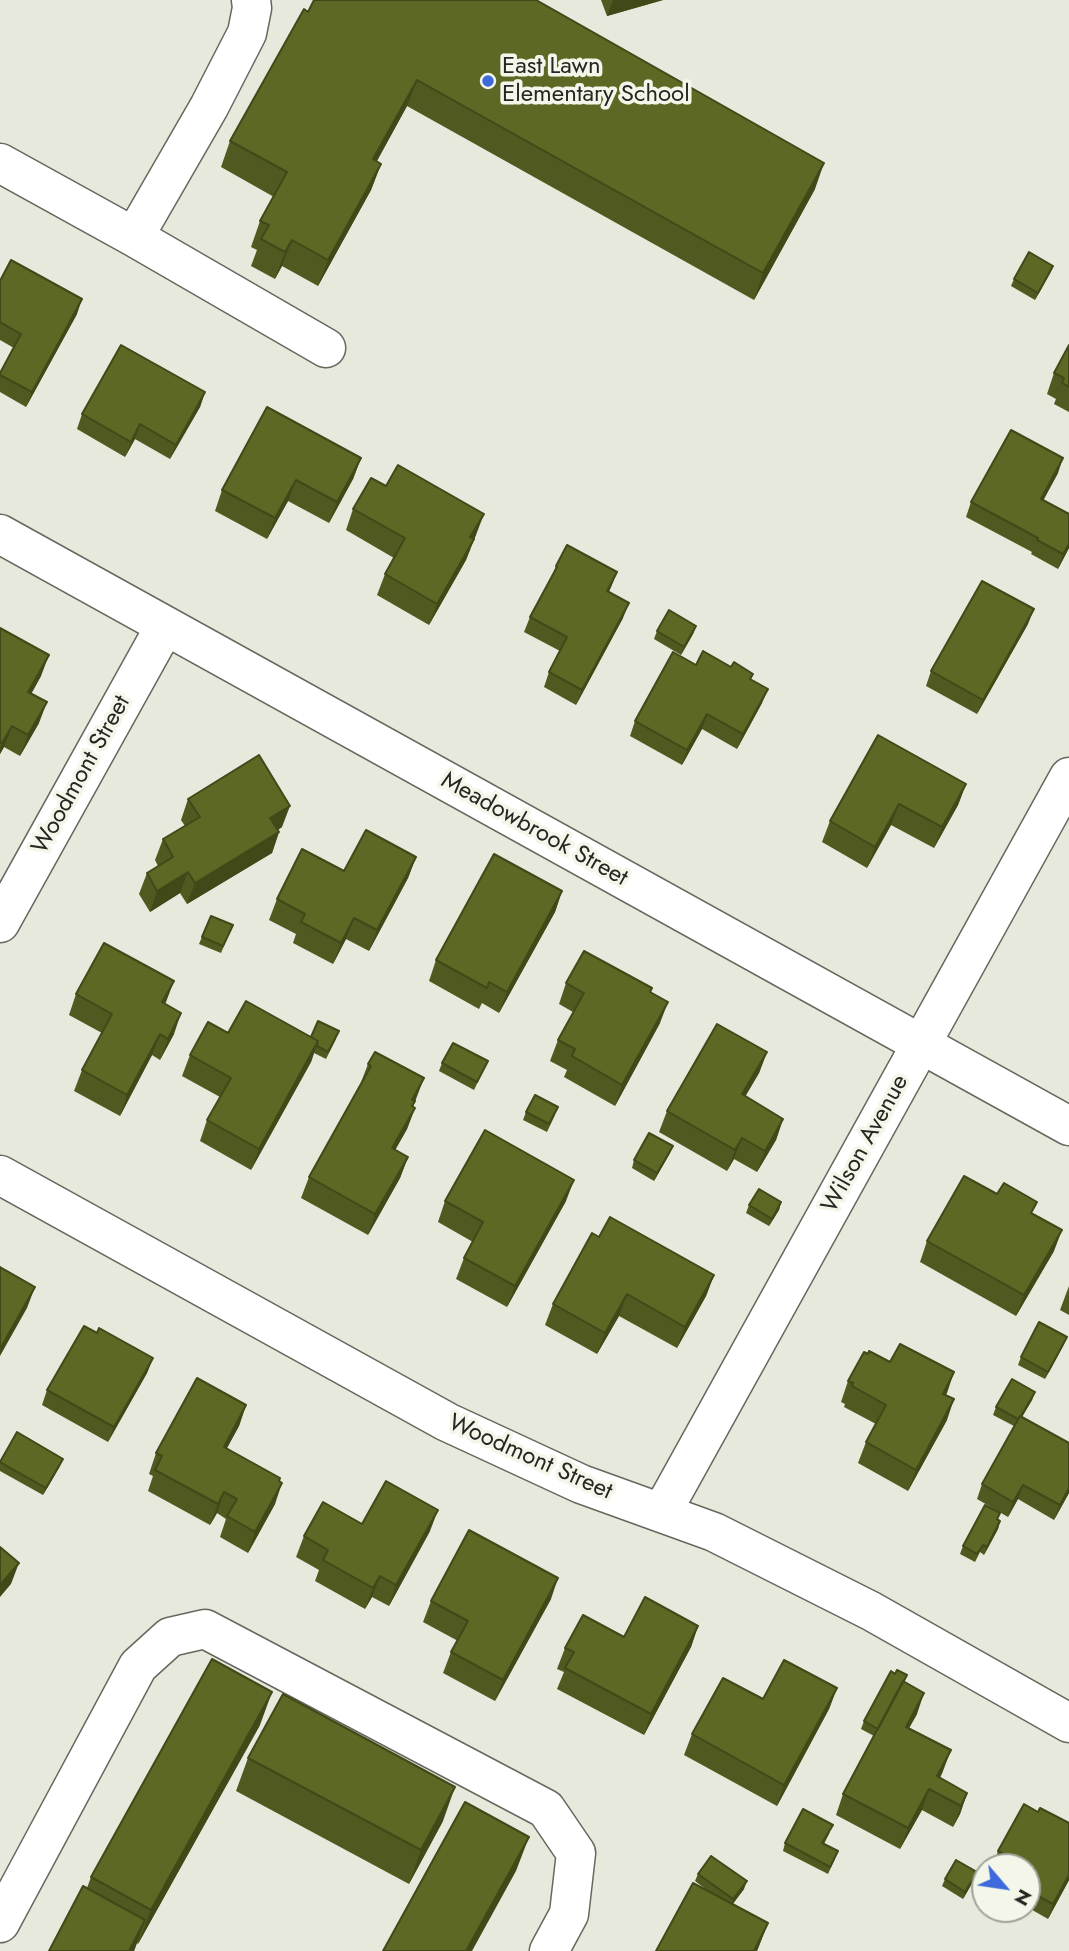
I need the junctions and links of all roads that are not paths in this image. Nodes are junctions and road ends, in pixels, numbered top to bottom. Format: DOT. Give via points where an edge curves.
graph roads {
  1 [pos="251,0"];
  2 [pos="0,163"];
  3 [pos="134,237"];
  4 [pos="326,348"];
  5 [pos="0,534"];
  6 [pos="165,626"];
  7 [pos="1069,777"];
  8 [pos="0,923"];
  9 [pos="921,1044"];
  10 [pos="1069,1126"];
  11 [pos="0,1175"];
  12 [pos="662,1512"];
  13 [pos="1069,1723"];
  14 [pos="0,1923"];
  15 [pos="549,1951"];
  1 -- 3 [label="street" via="247,33"];
  2 -- 3 [label="street"];
  3 -- 4 [label="street"];
  5 -- 6 [label="street, Meadowbrook Street"];
  6 -- 8 [label="street, Woodmont Street"];
  6 -- 9 [label="street, Meadowbrook Street"];
  7 -- 9 [label="street, Wilson Avenue"];
  9 -- 10 [label="street, Meadowbrook Street"];
  9 -- 12 [label="street, Wilson Avenue"];
  11 -- 12 [label="street, Woodmont Street" via="447,1422 581,1485"];
  12 -- 13 [label="street, Woodmont Street" via="714,1532 871,1611"];
  14 -- 15 [label="street" via="138,1666 170,1637 205,1629 546,1809 576,1853 569,1914"];
}
